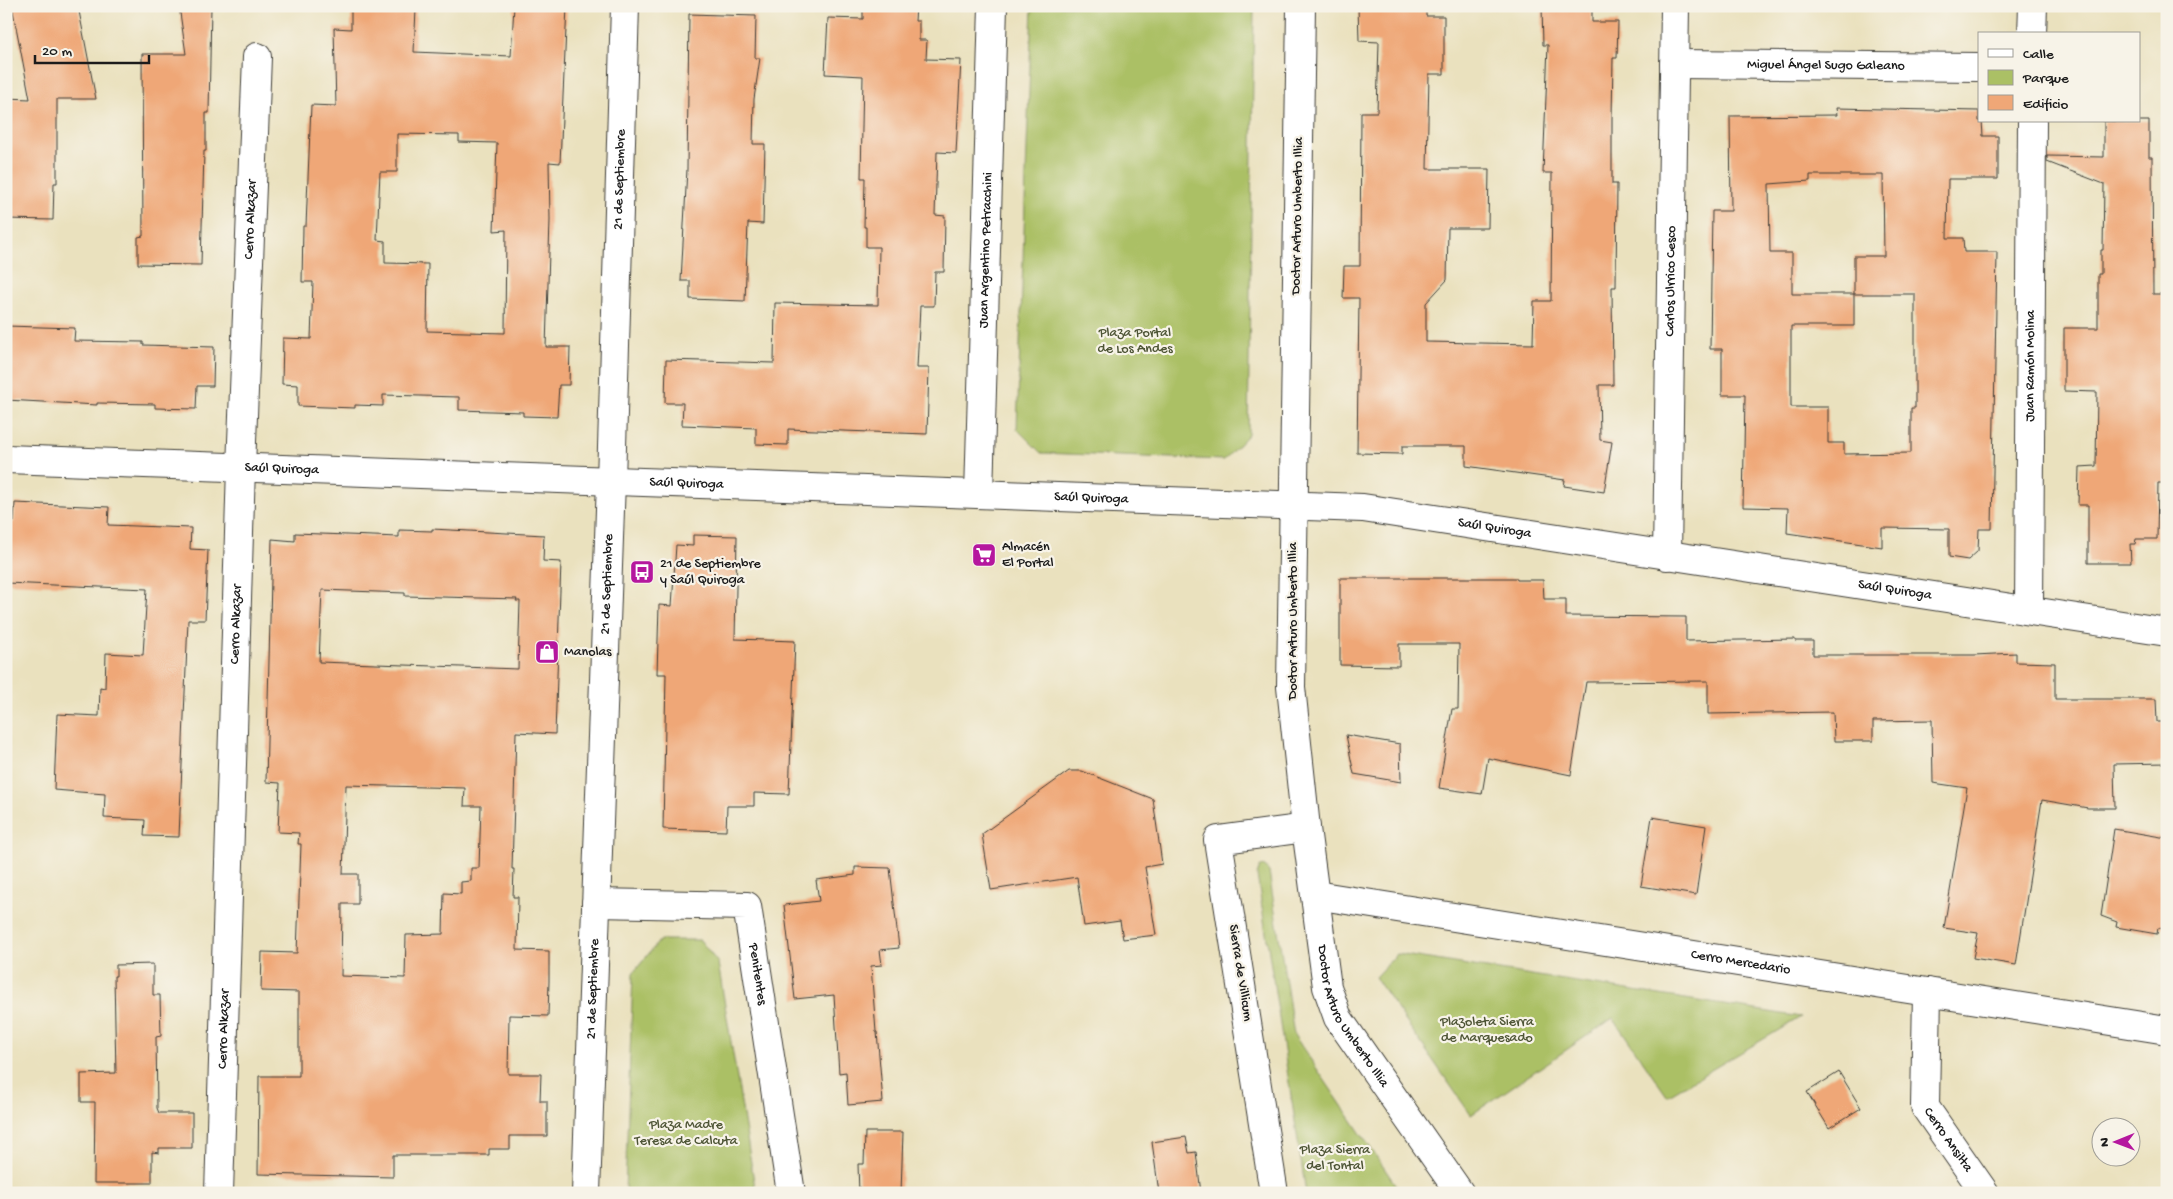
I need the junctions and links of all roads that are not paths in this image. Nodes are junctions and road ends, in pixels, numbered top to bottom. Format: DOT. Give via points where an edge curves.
graph roads {
  1 [pos="625,6"];
  2 [pos="993,6"];
  3 [pos="1301,6"];
  4 [pos="1675,6"];
  5 [pos="2033,6"];
  6 [pos="2032,32"];
  7 [pos="258,57"];
  8 [pos="1674,64"];
  9 [pos="1978,68"];
  10 [pos="2032,122"];
  11 [pos="6,459"];
  12 [pos="241,467"];
  13 [pos="611,481"];
  14 [pos="979,494"];
  15 [pos="1294,505"];
  16 [pos="1667,556"];
  17 [pos="2030,610"];
  18 [pos="2167,632"];
  19 [pos="1306,828"];
  20 [pos="1315,895"];
  21 [pos="596,902"];
  22 [pos="1927,992"];
  23 [pos="2167,1030"];
  24 [pos="218,1193"];
  25 [pos="586,1193"];
  26 [pos="791,1193"];
  27 [pos="1274,1193"];
  28 [pos="1460,1193"];
  29 [pos="1985,1193"];
  1 -- 13 [label="street, 21 de Septiembre"];
  2 -- 14 [label="street, Juan Argentino Petracchini"];
  3 -- 15 [label="street, Doctor Arturo Umberto Illia"];
  4 -- 8 [label="street, Carlos Ulrrico Cesco"];
  5 -- 6 [label="street"];
  7 -- 12 [label="street, Cerro Alkazar"];
  8 -- 9 [label="street, Miguel Ángel Sugo Galeano"];
  8 -- 16 [label="street, Carlos Ulrrico Cesco"];
  10 -- 17 [label="street, Juan Ramón Molina"];
  11 -- 12 [label="street, Saúl Quiroga"];
  12 -- 13 [label="street, Saúl Quiroga"];
  12 -- 24 [label="street, Cerro Alkazar"];
  13 -- 14 [label="street, Saúl Quiroga"];
  13 -- 21 [label="street, 21 de Septiembre"];
  14 -- 15 [label="street, Saúl Quiroga"];
  15 -- 16 [label="street, Saúl Quiroga" via="1363,508"];
  15 -- 19 [label="street, Doctor Arturo Umberto Illia" via="1291,687"];
  16 -- 17 [label="street, Saúl Quiroga"];
  17 -- 18 [label="street, Saúl Quiroga"];
  19 -- 20 [label="street, Doctor Arturo Umberto Illia"];
  19 -- 27 [label="street, Sierra de Villicum" via="1218,840"];
  20 -- 22 [label="street, Cerro Mercedario"];
  20 -- 28 [label="street, Doctor Arturo Umberto Illia" via="1327,987 1338,1018"];
  21 -- 25 [label="street, 21 de Septiembre"];
  21 -- 26 [label="street, Penitentes" via="747,906"];
  22 -- 23 [label="street, Cerro Mercedario"];
  22 -- 29 [label="street, Cerro Ansilta" via="1925,1107"];
}
